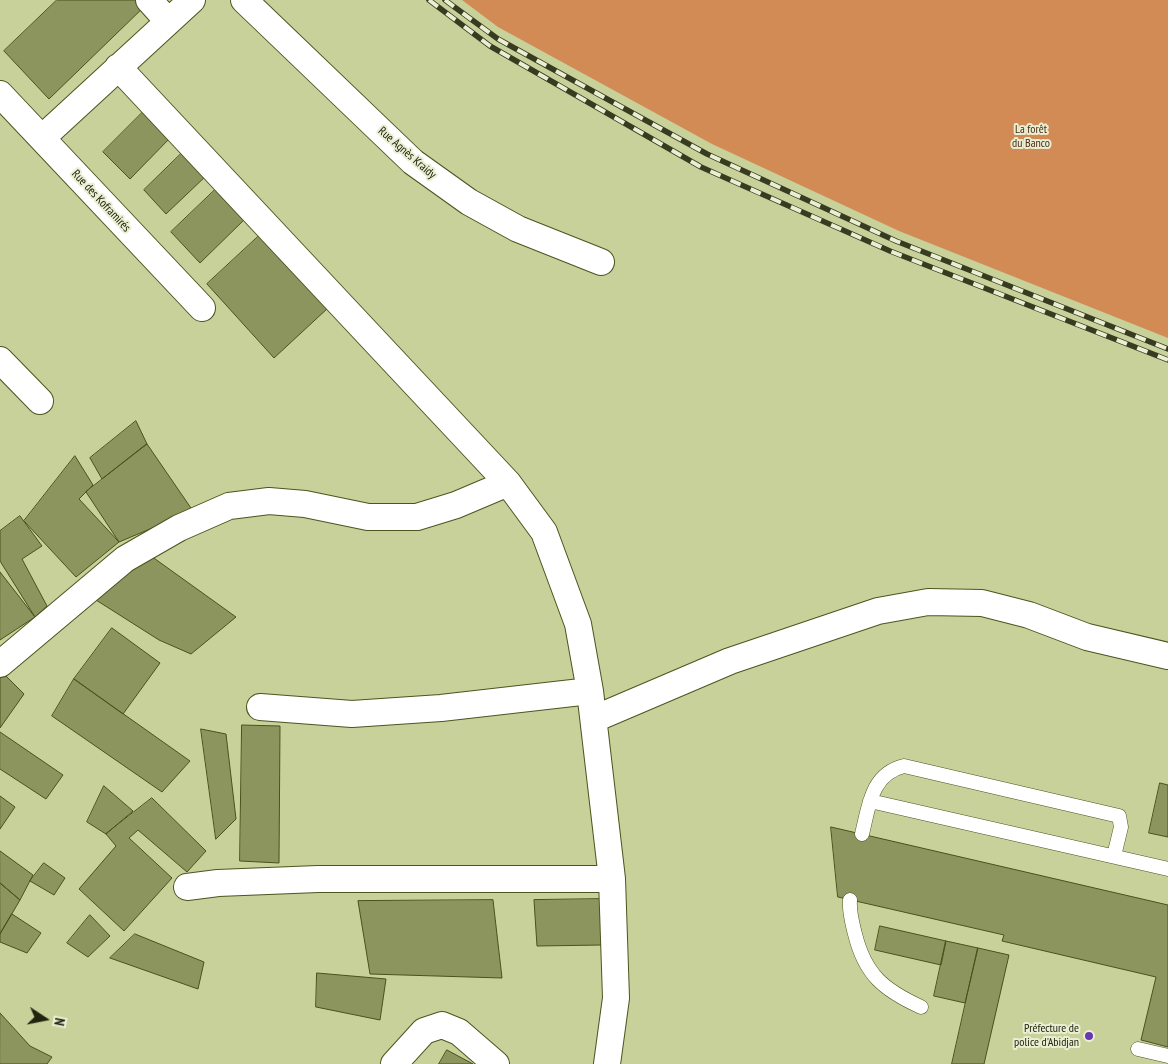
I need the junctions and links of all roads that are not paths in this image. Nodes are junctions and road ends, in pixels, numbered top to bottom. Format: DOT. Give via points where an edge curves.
graph roads {
  1 [pos="149,0"];
  2 [pos="192,0"];
  3 [pos="244,0"];
  4 [pos="168,21"];
  5 [pos="118,67"];
  6 [pos="0,94"];
  7 [pos="42,138"];
  8 [pos="601,262"];
  9 [pos="202,308"];
  10 [pos="0,360"];
  11 [pos="40,401"];
  12 [pos="508,483"];
  13 [pos="1168,656"];
  14 [pos="0,664"];
  15 [pos="590,691"];
  16 [pos="260,708"];
  17 [pos="594,719"];
  18 [pos="870,801"];
  19 [pos="862,834"];
  20 [pos="1114,856"];
  21 [pos="1168,869"];
  22 [pos="612,879"];
  23 [pos="187,887"];
  24 [pos="850,900"];
  25 [pos="921,1007"];
  26 [pos="1138,1049"];
  27 [pos="1168,1056"];
  28 [pos="394,1064"];
  29 [pos="496,1064"];
  30 [pos="607,1064"];
  1 -- 4 [label="street"];
  2 -- 4 [label="street"];
  3 -- 8 [label="street, Rue Agnès Kraidy" via="413,162 469,202 518,229"];
  4 -- 5 [label="street"];
  5 -- 7 [label="street"];
  5 -- 12 [label="street"];
  6 -- 7 [label="street, Rue des Koframirés"];
  7 -- 9 [label="street, Rue des Koframirés"];
  10 -- 11 [label="street"];
  12 -- 14 [label="street" via="418,517 368,517 304,504 269,501 229,506 179,528 125,559"];
  12 -- 15 [label="street" via="544,532 578,624"];
  13 -- 17 [label="street" via="1087,637 1029,615 982,603 928,602 878,611 730,661"];
  15 -- 16 [label="street" via="352,714"];
  15 -- 17 [label="street"];
  17 -- 22 [label="street"];
  18 -- 19 [label="lane"];
  18 -- 20 [label="lane"];
  18 -- 20 [label="lane" via="878,783 890,770 904,766 1119,816 1121,827"];
  20 -- 21 [label="lane"];
  22 -- 23 [label="street" via="318,880"];
  22 -- 30 [label="street" via="616,998"];
  24 -- 25 [label="lane" via="849,911 858,949 868,968 880,984"];
  26 -- 27 [label="lane"];
  28 -- 29 [label="street" via="424,1031 442,1025 459,1032"];
}
